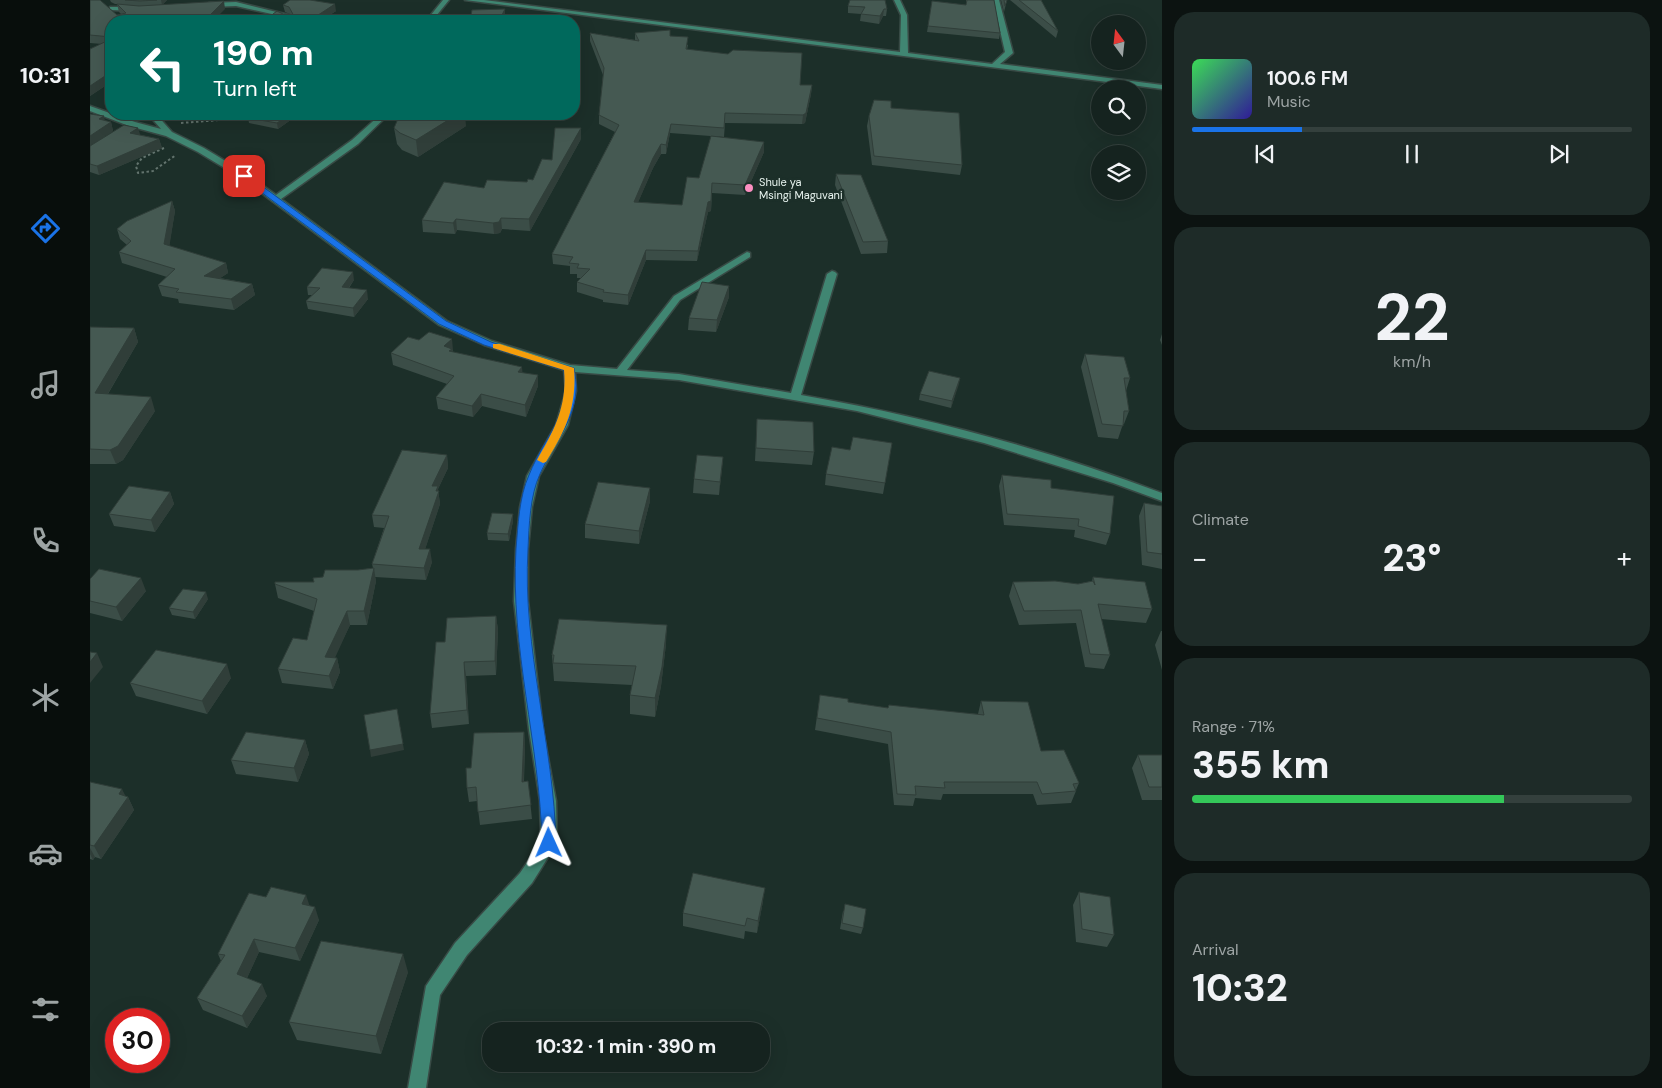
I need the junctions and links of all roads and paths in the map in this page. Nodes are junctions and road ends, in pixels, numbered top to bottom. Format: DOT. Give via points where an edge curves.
graph roads {
  1 [pos="446,0"];
  2 [pos="468,0"];
  3 [pos="897,0"];
  4 [pos="996,0"];
  5 [pos="102,3"];
  6 [pos="203,6"];
  7 [pos="112,8"];
  8 [pos="141,10"];
  9 [pos="116,15"];
  10 [pos="283,15"];
  11 [pos="434,15"];
  12 [pos="904,54"];
  13 [pos="995,65"];
  14 [pos="1162,87"];
  15 [pos="90,108"];
  16 [pos="105,114"];
  17 [pos="122,120"];
  18 [pos="157,120"];
  19 [pos="216,120"];
  20 [pos="379,120"];
  21 [pos="132,124"];
  22 [pos="120,131"];
  23 [pos="166,131"];
  24 [pos="182,140"];
  25 [pos="191,145"];
  26 [pos="275,200"];
  27 [pos="747,255"];
  28 [pos="832,274"];
  29 [pos="569,368"];
  30 [pos="620,372"];
  31 [pos="795,397"];
  32 [pos="1162,497"];
  33 [pos="417,1088"];
  1 -- 11 [label="street"];
  2 -- 12 [label="street"];
  3 -- 12 [label="street" via="904,15"];
  4 -- 13 [label="street" via="1009,53"];
  5 -- 7 [label="street"];
  6 -- 10 [label="street" via="236,4"];
  7 -- 8 [label="street"];
  7 -- 9 [label="street" via="110,11"];
  12 -- 13 [label="street"];
  13 -- 14 [label="street"];
  15 -- 16 [label="street"];
  17 -- 21 [label="street"];
  18 -- 23 [label="street"];
  19 -- 23 [label="path" via="187,122"];
  20 -- 26 [label="street" via="355,142"];
  21 -- 22 [label="street"];
  21 -- 23 [label="street"];
  23 -- 24 [label="street"];
  24 -- 25 [label="street"];
  24 -- 25 [label="path" via="142,158 136,166 138,173 153,171"];
  25 -- 26 [label="street" via="229,166"];
  26 -- 29 [label="street" via="443,322 488,344"];
  27 -- 30 [label="street" via="676,298"];
  28 -- 31 [label="street"];
  29 -- 30 [label="street"];
  29 -- 33 [label="street" via="571,391 562,425 534,476 526,507 522,549 521,601 548,801 549,843 526,878 461,949 432,992"];
  30 -- 31 [label="street" via="679,377"];
  31 -- 32 [label="street" via="857,408 987,440"];
}
